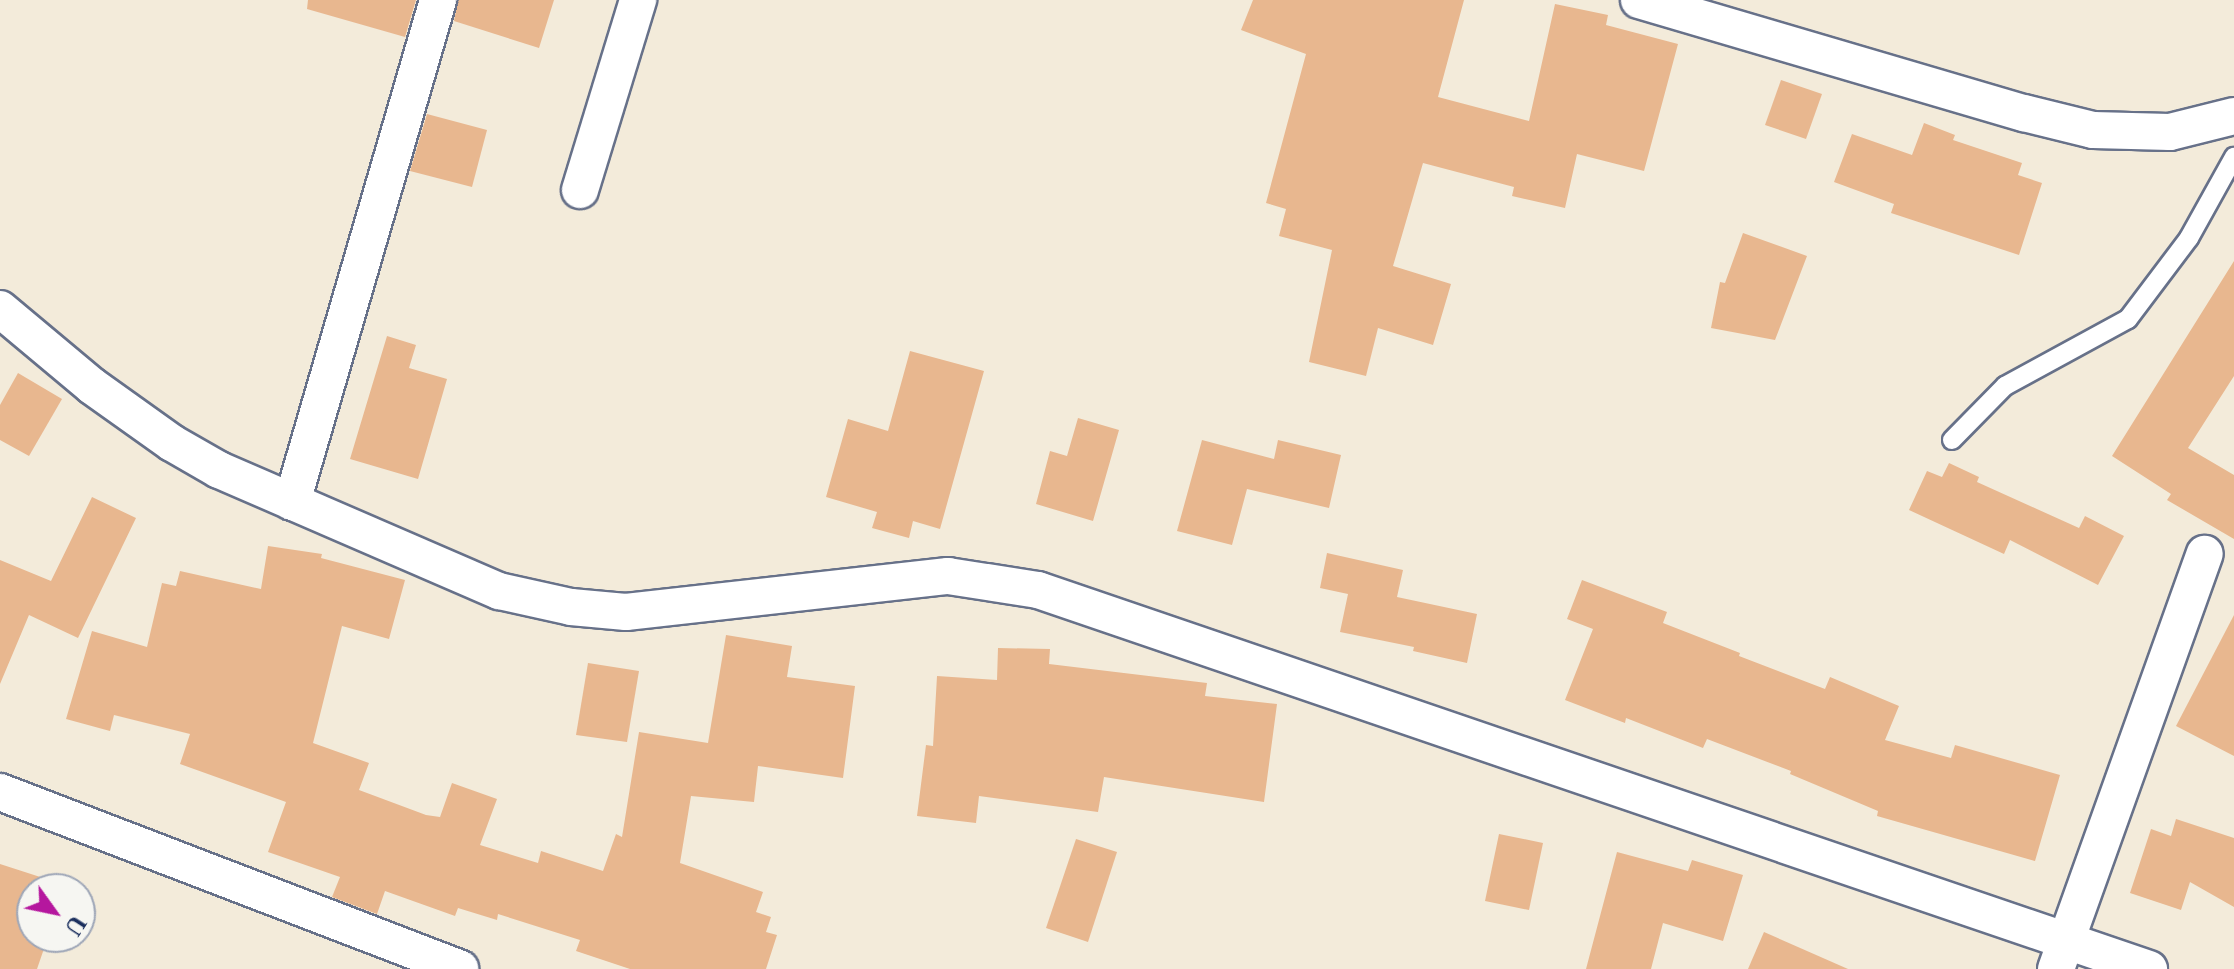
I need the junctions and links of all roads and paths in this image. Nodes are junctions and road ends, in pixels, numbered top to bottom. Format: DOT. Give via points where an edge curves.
graph roads {
  1 [pos="438,0"];
  2 [pos="638,0"];
  3 [pos="1639,0"];
  4 [pos="2234,116"];
  5 [pos="2234,157"];
  6 [pos="580,190"];
  7 [pos="0,309"];
  8 [pos="1952,440"];
  9 [pos="292,502"];
  10 [pos="2205,554"];
  11 [pos="0,792"];
  12 [pos="2061,955"];
  13 [pos="460,969"];
  14 [pos="2149,969"];
  1 -- 9 [label="street"];
  2 -- 6 [label="street"];
  3 -- 4 [label="street" via="2093,130 2170,132"];
  5 -- 8 [label="lane" via="2189,238 2128,319 2005,386"];
  7 -- 9 [label="street" via="92,386 172,443"];
  9 -- 12 [label="street" via="499,591 571,607 626,612 948,576 1038,590"];
  10 -- 12 [label="street"];
  11 -- 13 [label="street"];
  12 -- 14 [label="street"];
}
